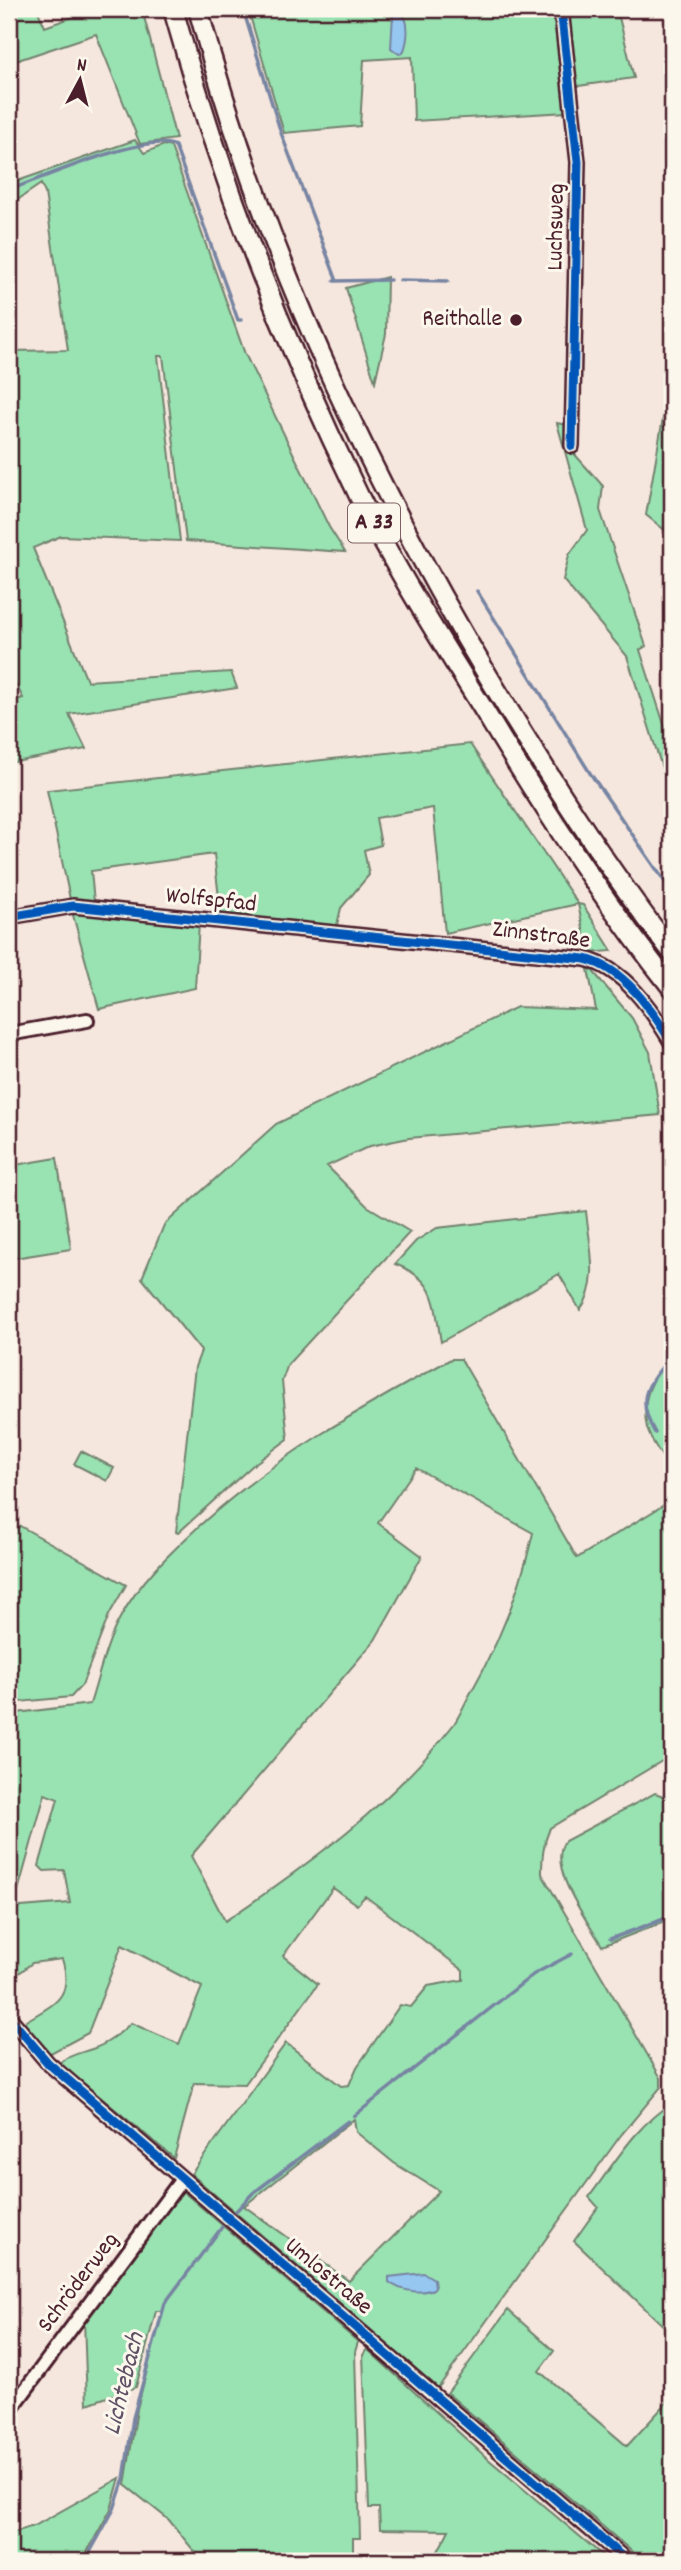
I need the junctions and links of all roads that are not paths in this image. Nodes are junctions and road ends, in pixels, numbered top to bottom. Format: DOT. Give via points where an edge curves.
graph roads {
  1 [pos="173,9"];
  2 [pos="198,9"];
  3 [pos="561,9"];
  4 [pos="572,446"];
  5 [pos="9,917"];
  6 [pos="410,941"];
  7 [pos="672,953"];
  8 [pos="672,988"];
  9 [pos="87,1020"];
  10 [pos="9,1034"];
  11 [pos="672,1043"];
  12 [pos="9,2017"];
  13 [pos="182,2179"];
  14 [pos="9,2412"];
  15 [pos="627,2561"];
  1 -- 8 [label="highway, A 33" via="275,306 360,498 519,769 624,928"];
  2 -- 7 [label="highway, A 33" via="237,138 293,292 370,465 454,619 552,782"];
  3 -- 4 [label="street, Luchsweg" via="578,162"];
  5 -- 6 [label="street, Wolfspfad" via="73,906"];
  6 -- 11 [label="street, Zinnstraße" via="603,964 625,982"];
  9 -- 10 [label="street"];
  12 -- 13 [label="street, Umlostraße" via="48,2063"];
  13 -- 14 [label="street, Schröderweg"];
  13 -- 15 [label="street, Umlostraße"];
}
